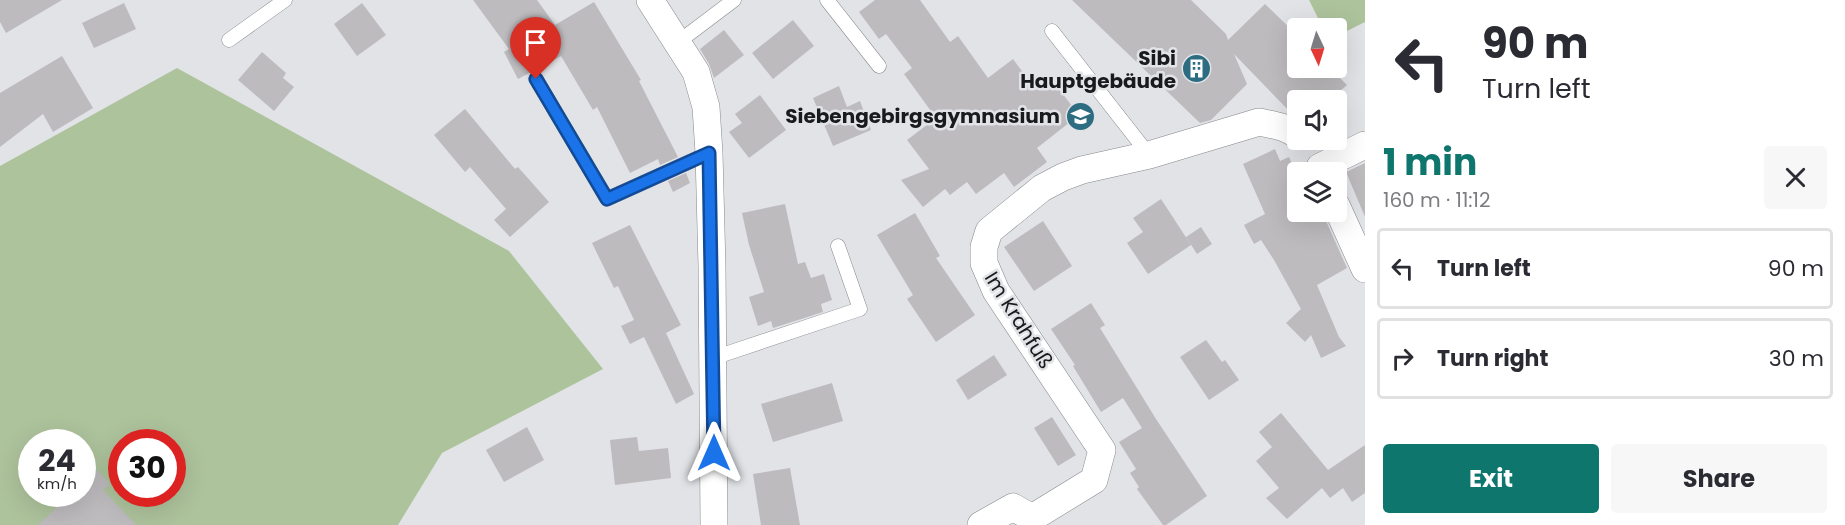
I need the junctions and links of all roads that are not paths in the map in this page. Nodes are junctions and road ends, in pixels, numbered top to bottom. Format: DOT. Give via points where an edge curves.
graph roads {
  1 [pos="285,0"];
  2 [pos="650,0"];
  3 [pos="734,0"];
  4 [pos="827,0"];
  5 [pos="1052,31"];
  6 [pos="229,40"];
  7 [pos="677,42"];
  8 [pos="879,66"];
  9 [pos="536,79"];
  10 [pos="1287,129"];
  11 [pos="1365,145"];
  12 [pos="709,153"];
  13 [pos="1149,155"];
  14 [pos="1335,162"];
  15 [pos="1344,222"];
  16 [pos="838,246"];
  17 [pos="1365,269"];
  18 [pos="713,358"];
  19 [pos="1032,521"];
  20 [pos="714,525"];
  21 [pos="981,525"];
  1 -- 6 [label="lane"];
  2 -- 7 [label="street"];
  3 -- 7 [label="lane"];
  4 -- 8 [label="lane"];
  5 -- 13 [label="lane"];
  7 -- 12 [label="street" via="696,72 706,107"];
  9 -- 12 [label="lane" via="607,199"];
  10 -- 13 [label="street, Im Krahfuß" via="1259,122"];
  11 -- 14 [label="street"];
  12 -- 18 [label="street"];
  13 -- 19 [label="street, Im Krahfuß" via="1063,177 1042,188 989,231 984,263 996,291 1102,450 1094,480"];
  15 -- 17 [label="street"];
  16 -- 18 [label="lane" via="860,309"];
  18 -- 20 [label="street"];
  19 -- 21 [label="street, Im Krahfuß" via="1013,507"];
}
